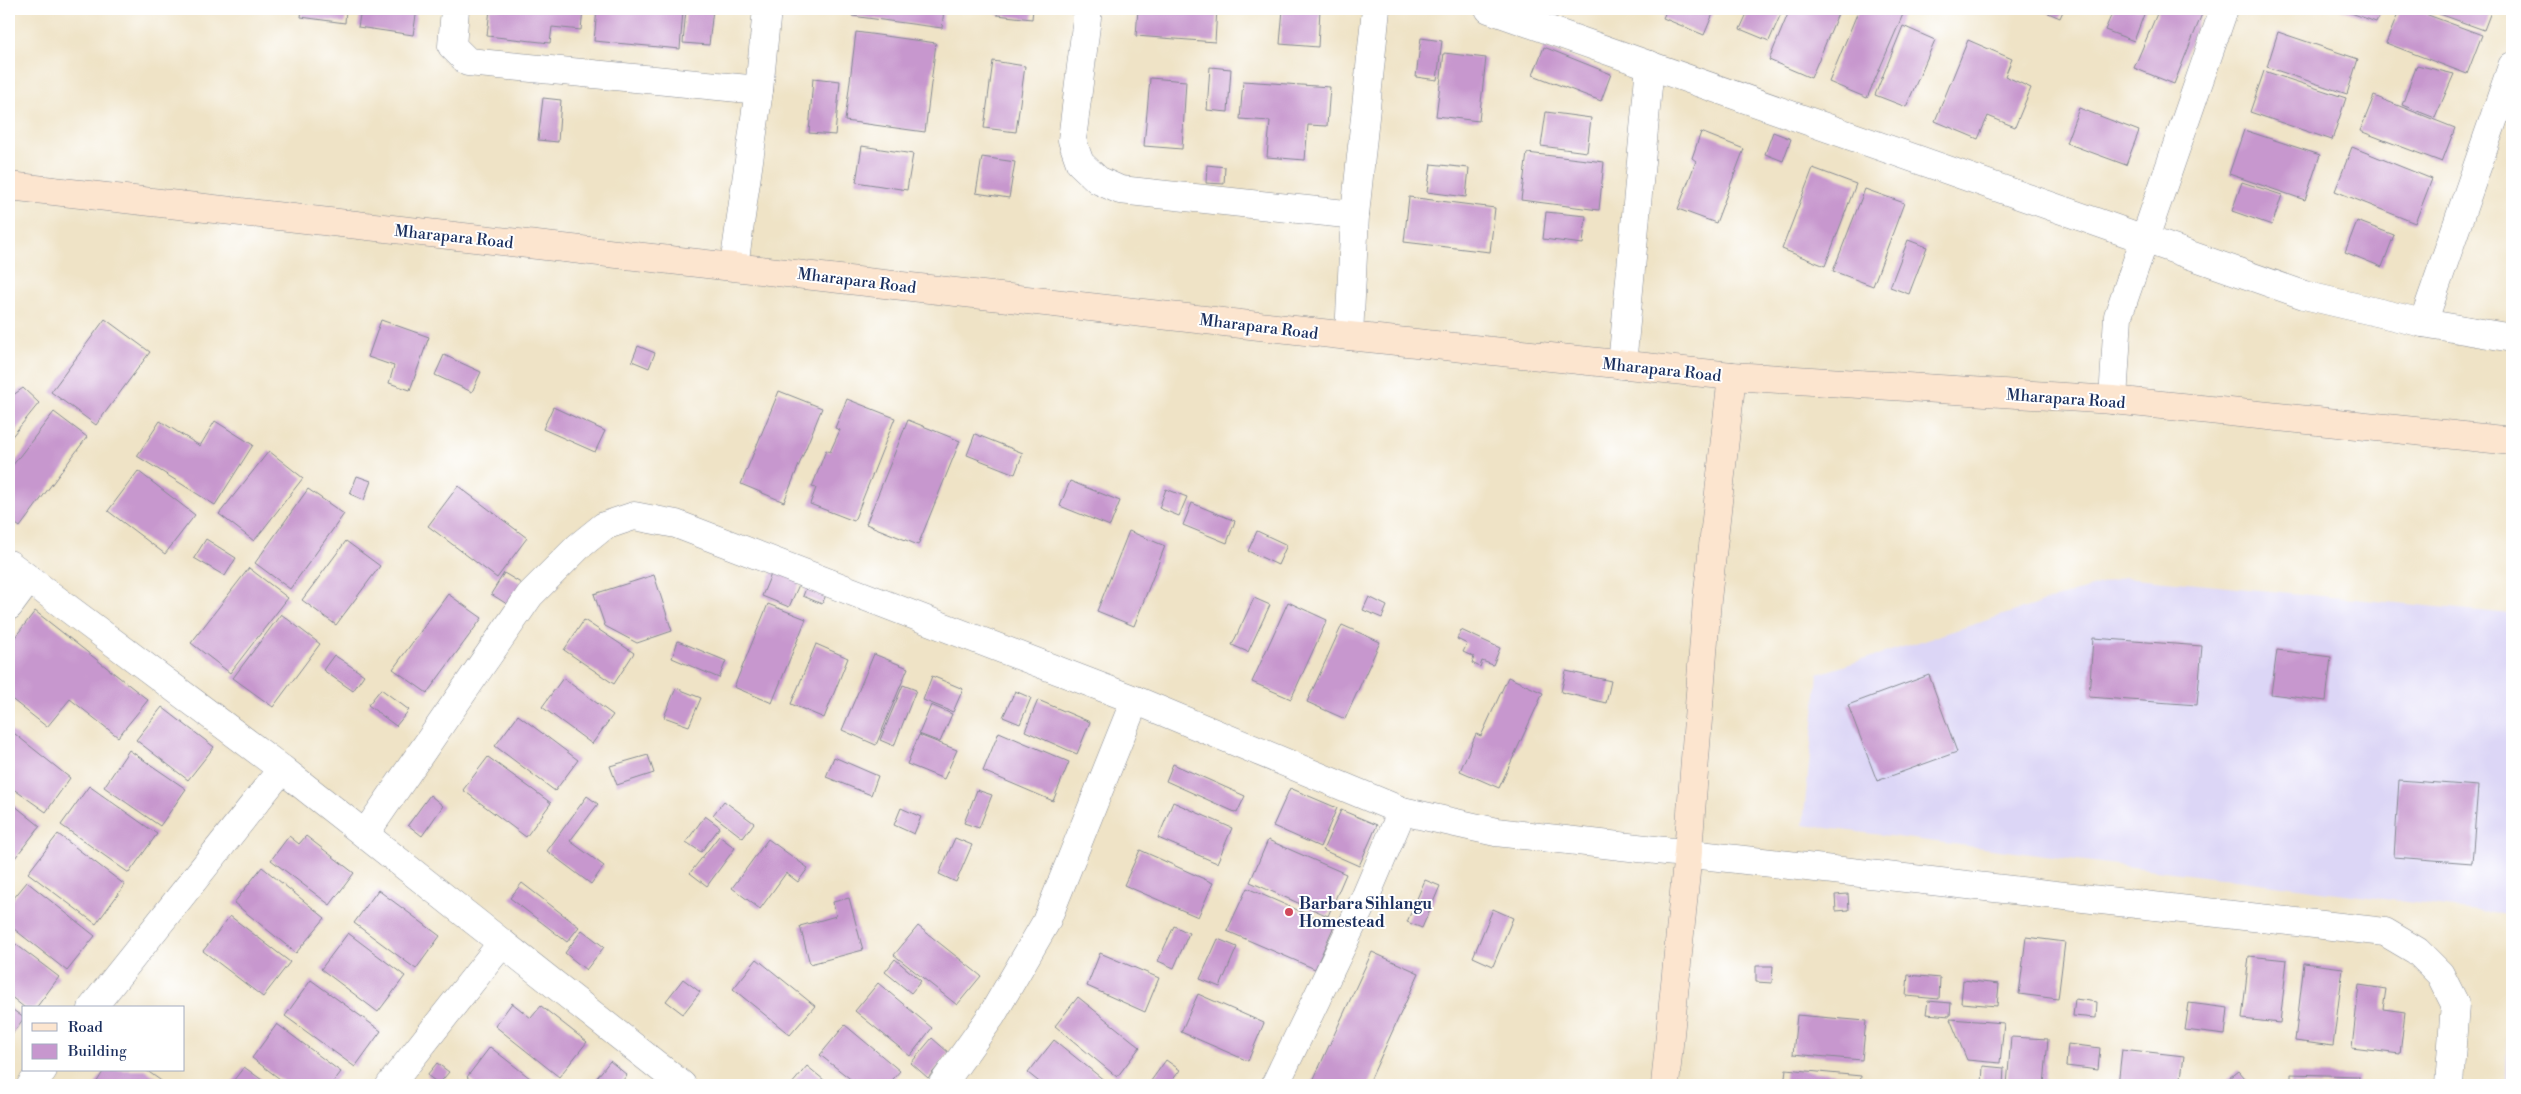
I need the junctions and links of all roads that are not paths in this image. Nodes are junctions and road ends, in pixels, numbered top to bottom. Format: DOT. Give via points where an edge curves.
graph roads {
  1 [pos="455,9"];
  2 [pos="767,9"];
  3 [pos="1088,9"];
  4 [pos="1376,9"];
  5 [pos="1489,9"];
  6 [pos="2224,9"];
  7 [pos="1650,65"];
  8 [pos="2512,66"];
  9 [pos="759,90"];
  10 [pos="9,186"];
  11 [pos="1355,215"];
  12 [pos="2143,238"];
  13 [pos="734,266"];
  14 [pos="2423,323"];
  15 [pos="1349,336"];
  16 [pos="2512,338"];
  17 [pos="1622,365"];
  18 [pos="1732,376"];
  19 [pos="2113,400"];
  20 [pos="2512,441"];
  21 [pos="19,572"];
  22 [pos="9,606"];
  23 [pos="1135,700"];
  24 [pos="282,769"];
  25 [pos="1402,811"];
  26 [pos="365,834"];
  27 [pos="1688,852"];
  28 [pos="502,942"];
  29 [pos="94,1006"];
  30 [pos="41,1072"];
  31 [pos="31,1085"];
  32 [pos="390,1085"];
  33 [pos="682,1085"];
  34 [pos="942,1085"];
  35 [pos="1275,1085"];
  36 [pos="1665,1085"];
  37 [pos="2449,1085"];
  1 -- 9 [label="street" via="452,46 468,62"];
  2 -- 9 [label="street"];
  3 -- 11 [label="street" via="1072,140 1080,163 1098,180 1120,190"];
  4 -- 11 [label="street"];
  5 -- 7 [label="street"];
  6 -- 12 [label="street"];
  7 -- 12 [label="street"];
  7 -- 17 [label="street"];
  8 -- 14 [label="street"];
  9 -- 13 [label="street"];
  10 -- 13 [label="main road, Mharapara Road"];
  11 -- 15 [label="street"];
  12 -- 14 [label="street" via="2304,295"];
  12 -- 19 [label="street" via="2118,316"];
  13 -- 15 [label="main road, Mharapara Road"];
  14 -- 16 [label="street"];
  15 -- 17 [label="main road, Mharapara Road"];
  17 -- 18 [label="main road, Mharapara Road"];
  18 -- 19 [label="main road, Mharapara Road"];
  18 -- 27 [label="main road" via="1707,600"];
  19 -- 20 [label="main road, Mharapara Road"];
  21 -- 22 [label="street"];
  21 -- 24 [label="street"];
  23 -- 25 [label="street"];
  23 -- 26 [label="street" via="676,524 634,516 604,526 578,547 530,596"];
  23 -- 34 [label="street" via="1046,922 992,1016"];
  24 -- 26 [label="street"];
  24 -- 29 [label="street"];
  25 -- 27 [label="street" via="1496,832"];
  25 -- 35 [label="street" via="1365,898"];
  26 -- 28 [label="street"];
  27 -- 36 [label="main road"];
  27 -- 37 [label="street" via="2385,932 2417,951 2440,974 2455,1004"];
  28 -- 32 [label="street"];
  28 -- 33 [label="street"];
  30 -- 31 [label="street"];
}
